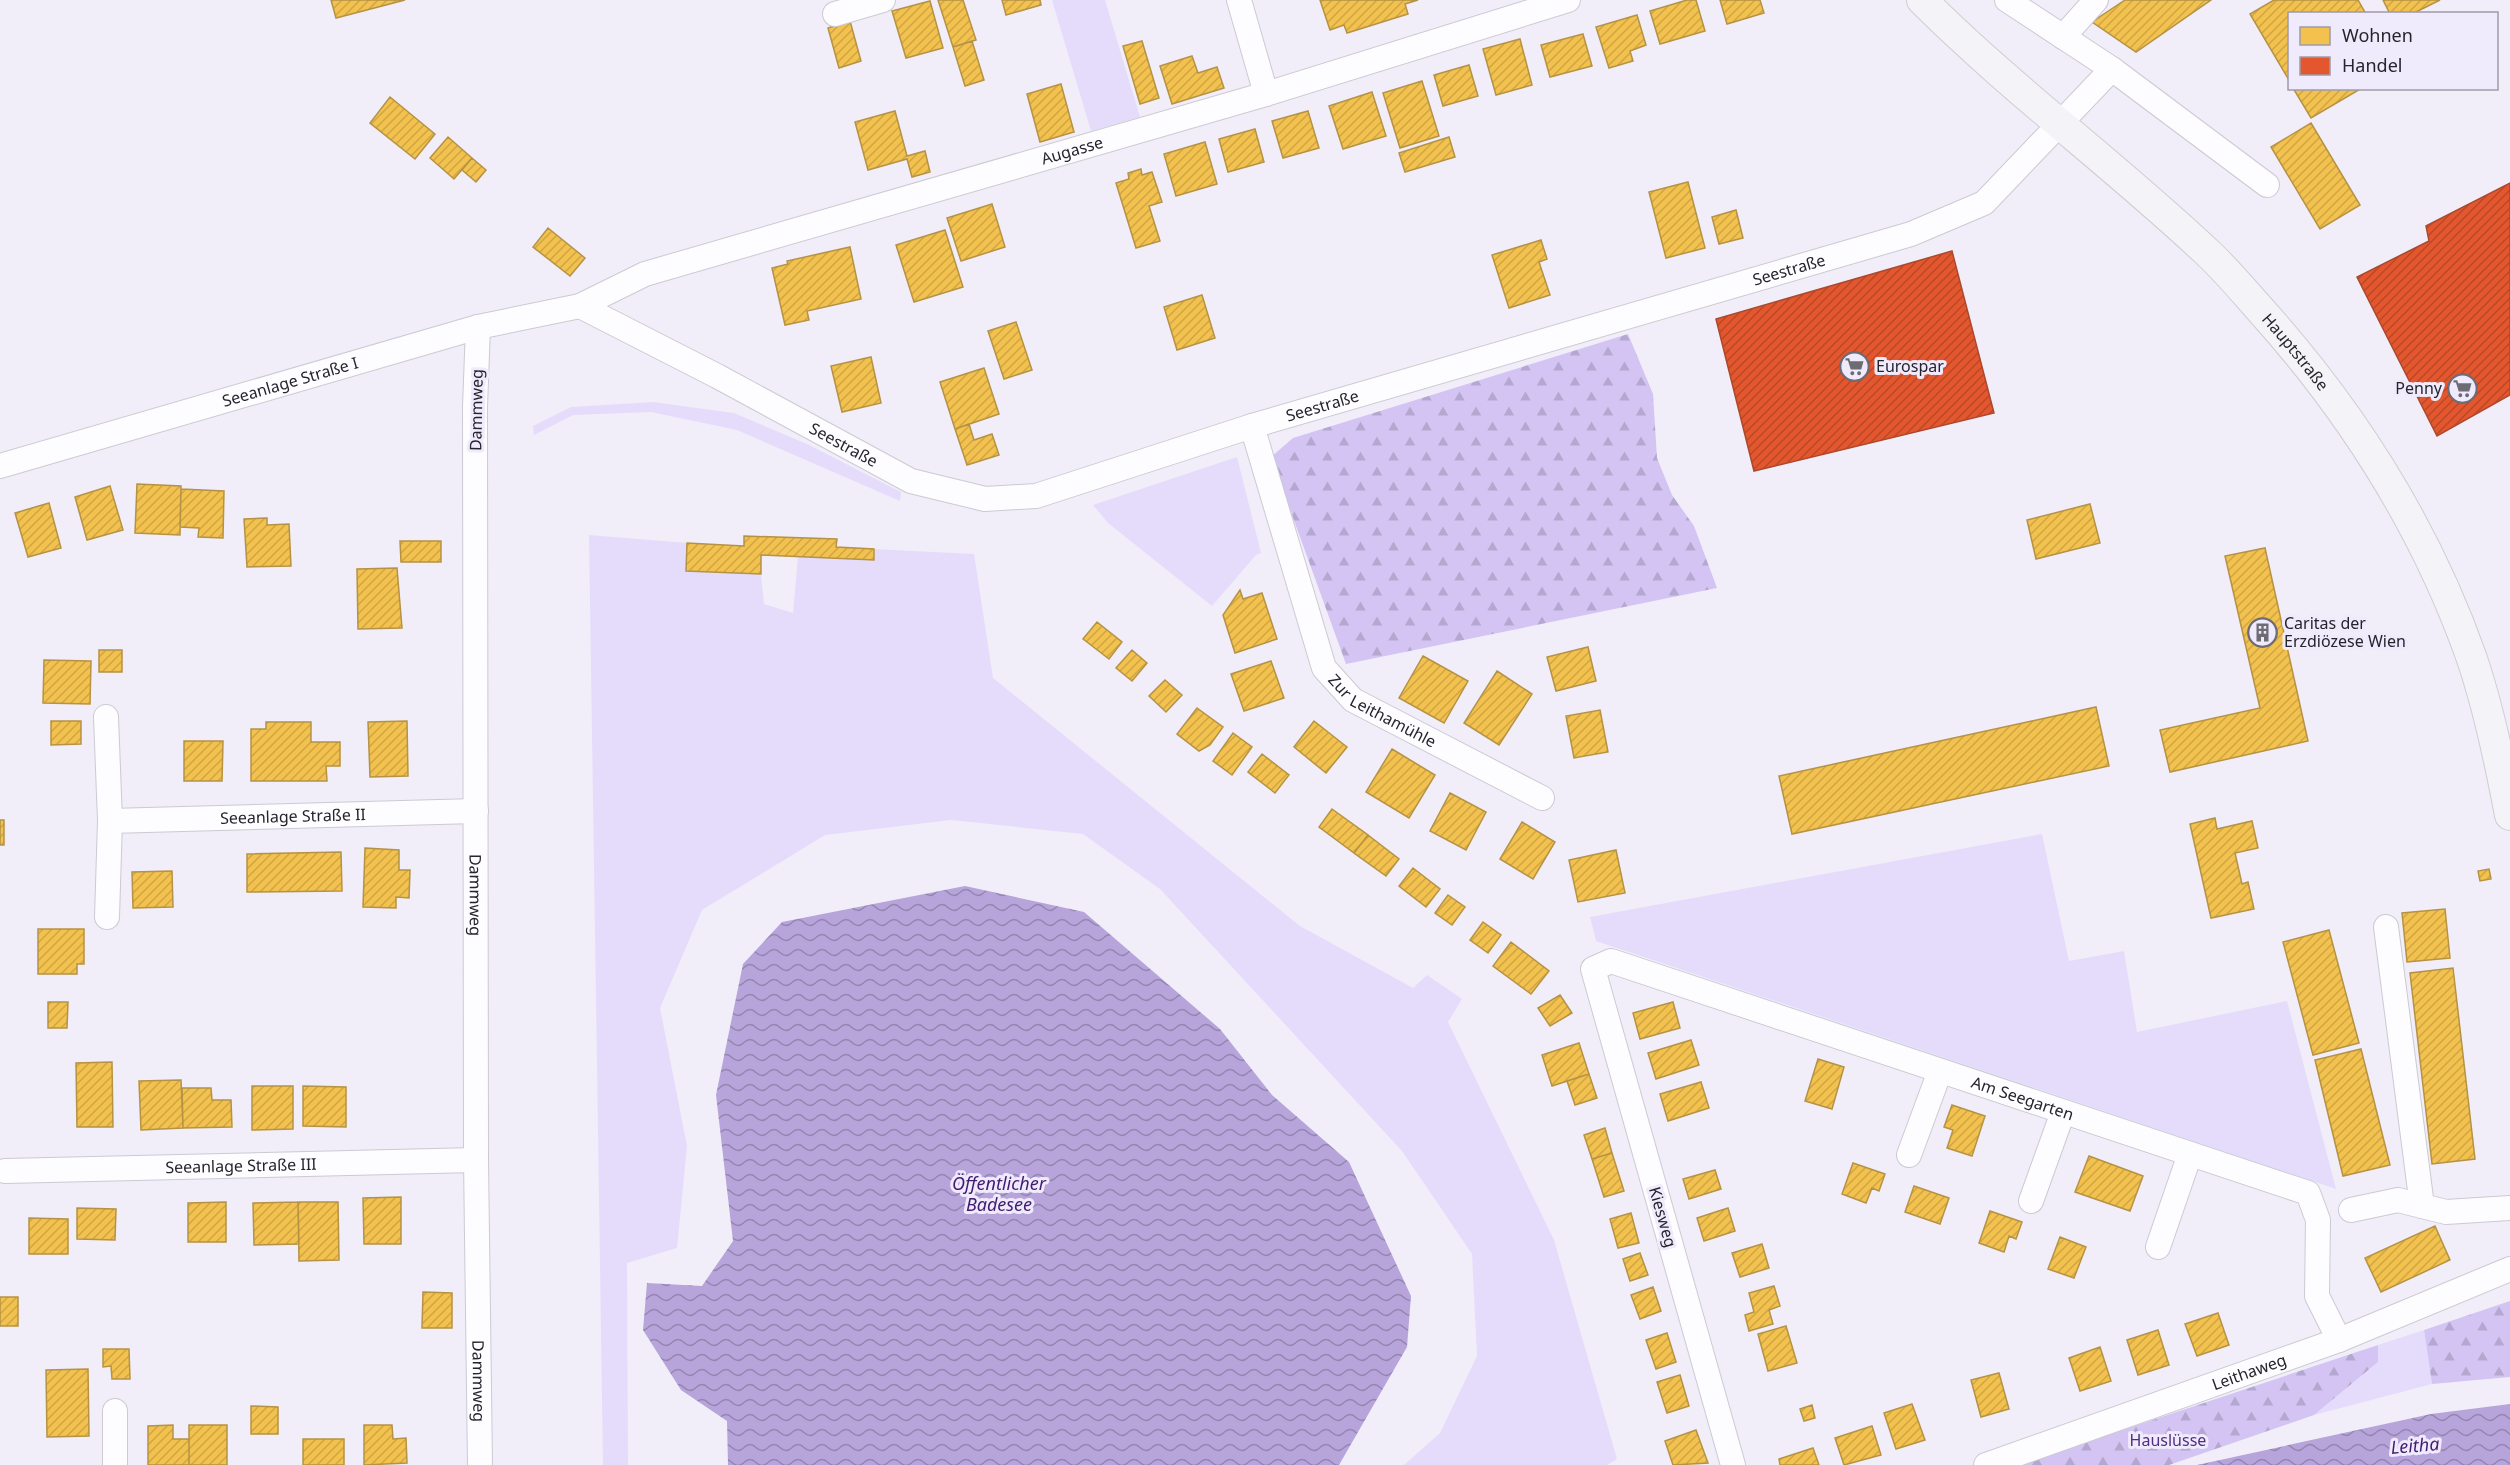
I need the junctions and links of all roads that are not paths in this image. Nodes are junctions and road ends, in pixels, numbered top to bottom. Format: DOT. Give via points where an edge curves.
graph roads {
  1 [pos="883,0"];
  2 [pos="1239,0"];
  3 [pos="1568,0"];
  4 [pos="1922,0"];
  5 [pos="2007,0"];
  6 [pos="2096,0"];
  7 [pos="835,14"];
  8 [pos="2063,37"];
  9 [pos="2112,69"];
  10 [pos="1266,94"];
  11 [pos="2062,123"];
  12 [pos="2266,185"];
  13 [pos="580,306"];
  14 [pos="478,327"];
  15 [pos="1252,426"];
  16 [pos="0,466"];
  17 [pos="106,717"];
  18 [pos="1542,798"];
  19 [pos="476,811"];
  20 [pos="2510,815"];
  21 [pos="110,821"];
  22 [pos="107,917"];
  23 [pos="2386,927"];
  24 [pos="1593,969"];
  25 [pos="1940,1071"];
  26 [pos="2063,1112"];
  27 [pos="2190,1154"];
  28 [pos="1909,1155"];
  29 [pos="476,1160"];
  30 [pos="5,1171"];
  31 [pos="2031,1201"];
  32 [pos="2422,1206"];
  33 [pos="2510,1208"];
  34 [pos="2351,1210"];
  35 [pos="2158,1247"];
  36 [pos="2510,1269"];
  37 [pos="2339,1340"];
  38 [pos="115,1411"];
  39 [pos="115,1465"];
  40 [pos="480,1465"];
  41 [pos="1733,1465"];
  42 [pos="1986,1465"];
  1 -- 7 [label="street"];
  2 -- 10 [label="street"];
  3 -- 10 [label="street, Augasse"];
  4 -- 11 [label="main road, Hauptstraße" via="1960,39"];
  5 -- 8 [label="street"];
  6 -- 8 [label="street"];
  8 -- 9 [label="street"];
  9 -- 11 [label="street, Seestraße"];
  9 -- 12 [label="street"];
  10 -- 13 [label="street, Augasse" via="645,274"];
  11 -- 15 [label="street, Seestraße" via="1984,203 1911,234"];
  11 -- 20 [label="main road, Hauptstraße" via="2211,255 2300,353 2368,447 2430,556 2472,658"];
  13 -- 14 [label="street, Seeanlage Straße I"];
  13 -- 15 [label="street, Seestraße" via="911,480 985,499 1036,496"];
  14 -- 16 [label="street, Seeanlage Straße I"];
  14 -- 19 [label="street, Dammweg"];
  15 -- 18 [label="street, Zur Leithamühle" via="1324,668 1353,700"];
  17 -- 21 [label="street"];
  19 -- 21 [label="street, Seeanlage Straße II"];
  19 -- 29 [label="street, Dammweg"];
  21 -- 22 [label="street"];
  23 -- 32 [label="street"];
  24 -- 25 [label="street, Am Seegarten" via="1611,961"];
  24 -- 41 [label="street, Kiesweg"];
  25 -- 26 [label="street, Am Seegarten"];
  25 -- 28 [label="street"];
  26 -- 27 [label="street, Am Seegarten"];
  26 -- 31 [label="street"];
  27 -- 35 [label="street"];
  27 -- 37 [label="street, Am Seegarten" via="2308,1193 2319,1220 2318,1296"];
  29 -- 30 [label="street, Seeanlage Straße III"];
  29 -- 40 [label="street, Dammweg"];
  32 -- 33 [label="street" via="2446,1212"];
  32 -- 34 [label="street" via="2398,1200"];
  36 -- 37 [label="street, Leithaweg"];
  37 -- 42 [label="street, Leithaweg"];
  38 -- 39 [label="street"];
}
